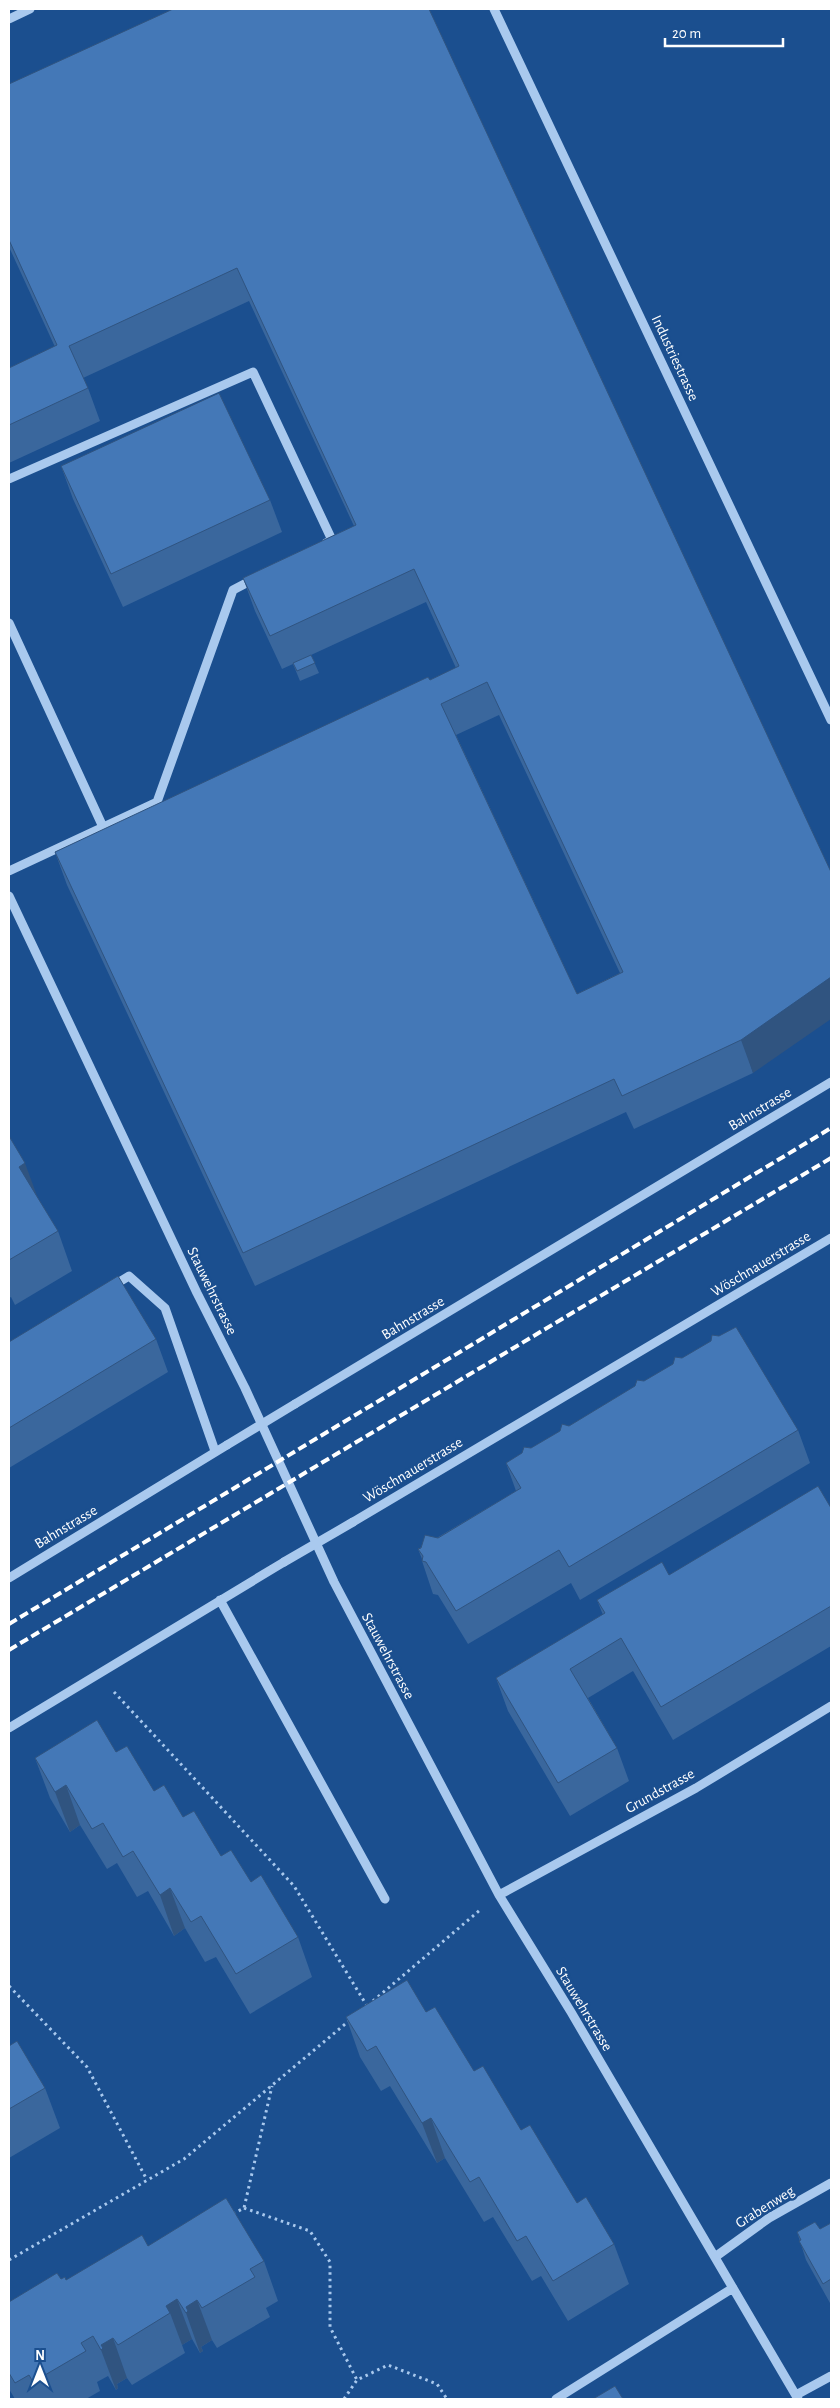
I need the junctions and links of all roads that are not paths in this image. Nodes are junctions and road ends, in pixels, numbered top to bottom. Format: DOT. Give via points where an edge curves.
graph roads {
  1 [pos="30,9"];
  2 [pos="494,9"];
  3 [pos="9,19"];
  4 [pos="9,479"];
  5 [pos="316,548"];
  6 [pos="266,573"];
  7 [pos="9,623"];
  8 [pos="831,720"];
  9 [pos="103,827"];
  10 [pos="9,871"];
  11 [pos="9,896"];
  12 [pos="12,910"];
  13 [pos="831,1082"];
  14 [pos="831,1238"];
  15 [pos="105,1290"];
  16 [pos="215,1452"];
  17 [pos="9,1578"];
  18 [pos="220,1600"];
  19 [pos="831,1706"];
  20 [pos="9,1728"];
  21 [pos="498,1895"];
  22 [pos="385,1900"];
  23 [pos="831,2183"];
  24 [pos="716,2257"];
  25 [pos="733,2288"];
  26 [pos="831,2376"];
  27 [pos="797,2397"];
  28 [pos="556,2399"];
  1 -- 3 [label="street"];
  2 -- 8 [label="street, Industriestrasse"];
  4 -- 5 [label="street" via="253,372 332,540"];
  6 -- 9 [label="street" via="233,590 157,802"];
  7 -- 9 [label="street"];
  9 -- 10 [label="street"];
  11 -- 12 [label="street, Stauwehrstrasse"];
  12 -- 21 [label="street, Stauwehrstrasse" via="245,1388 334,1582"];
  13 -- 16 [label="street, Bahnstrasse, bridge"];
  14 -- 18 [label="street, Wöschnauerstrasse, bridge"];
  15 -- 16 [label="street" via="129,1276 165,1308"];
  16 -- 17 [label="street, Bahnstrasse"];
  18 -- 20 [label="street, Wöschnauerstrasse"];
  18 -- 22 [label="street"];
  19 -- 21 [label="street, Grundstrasse" via="696,1788"];
  21 -- 24 [label="street, Stauwehrstrasse"];
  23 -- 24 [label="street, Grabenweg" via="769,2218"];
  24 -- 25 [label="street, Stauwehrstrasse"];
  25 -- 27 [label="street, Stauwehrstrasse"];
  25 -- 28 [label="street"];
  26 -- 27 [label="street"];
}
